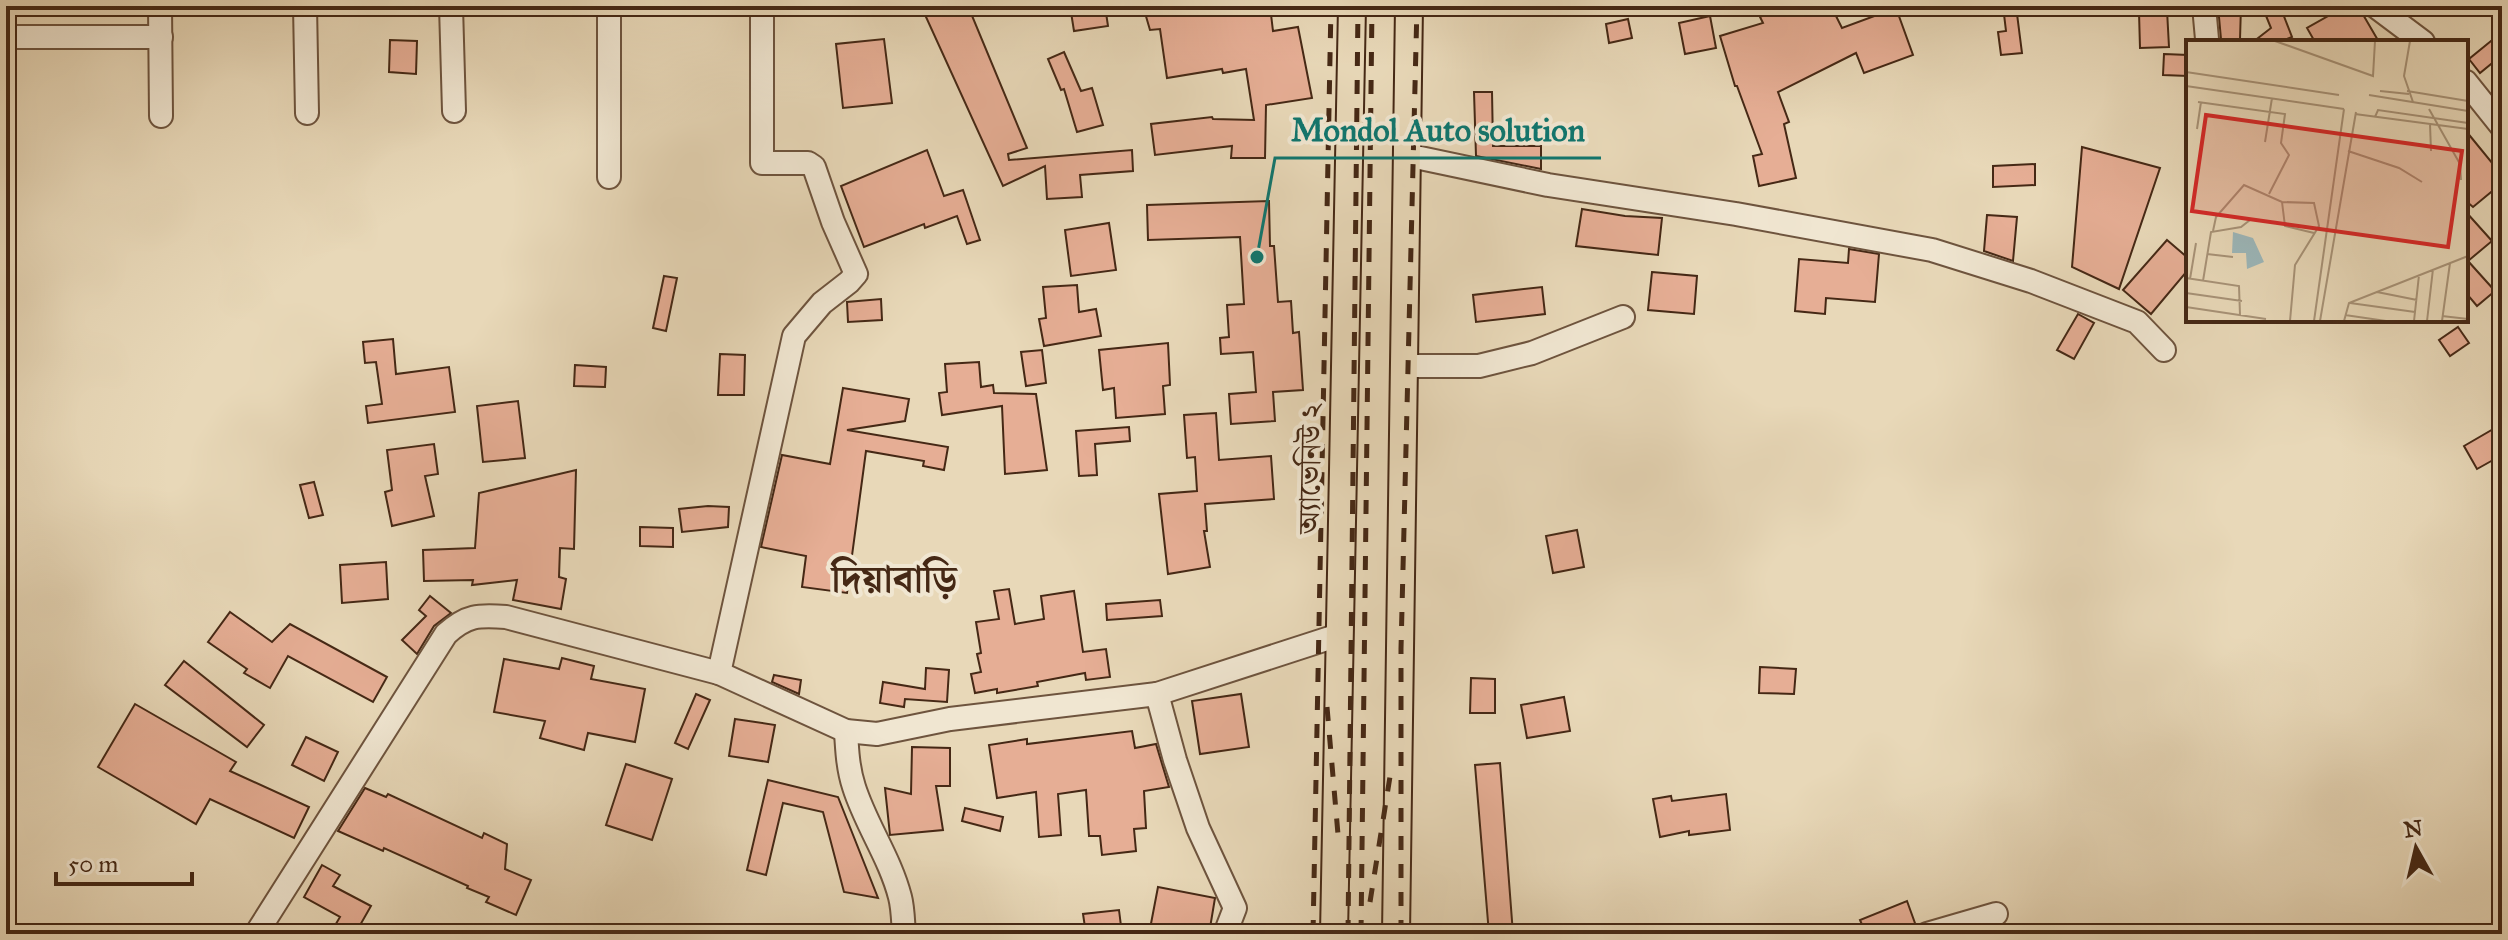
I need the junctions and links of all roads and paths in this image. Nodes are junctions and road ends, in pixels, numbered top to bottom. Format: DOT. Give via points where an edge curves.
graph roads {
  1 [pos="160,6"];
  2 [pos="305,6"];
  3 [pos="451,6"];
  4 [pos="609,6"];
  5 [pos="762,6"];
  6 [pos="1352,6"];
  7 [pos="1409,6"];
  8 [pos="2204,6"];
  9 [pos="2375,6"];
  10 [pos="6,37"];
  11 [pos="161,37"];
  12 [pos="2207,39"];
  13 [pos="2420,40"];
  14 [pos="2468,84"];
  15 [pos="454,111"];
  16 [pos="307,113"];
  17 [pos="161,116"];
  18 [pos="2502,127"];
  19 [pos="1406,155"];
  20 [pos="609,177"];
  21 [pos="1623,317"];
  22 [pos="2164,350"];
  23 [pos="1405,366"];
  24 [pos="1339,635"];
  25 [pos="719,673"];
  26 [pos="1157,694"];
  27 [pos="846,731"];
  28 [pos="1996,914"];
  29 [pos="256,934"];
  30 [pos="904,934"];
  31 [pos="1225,934"];
  32 [pos="1334,934"];
  33 [pos="1396,934"];
  34 [pos="1927,934"];
  1 -- 11 [label="street"];
  2 -- 16 [label="street"];
  3 -- 15 [label="street"];
  4 -- 20 [label="street"];
  5 -- 25 [label="street" via="762,163 814,167 856,274 794,336"];
  6 -- 24 [label="main road, অ্যাভেনিউ ২"];
  7 -- 19 [label="main road"];
  8 -- 12 [label="street"];
  9 -- 13 [label="street"];
  10 -- 11 [label="street"];
  11 -- 17 [label="street"];
  14 -- 18 [label="street"];
  19 -- 22 [label="street" via="1548,185 1932,250 2137,322"];
  19 -- 23 [label="main road"];
  21 -- 23 [label="street" via="1532,353 1479,366"];
  23 -- 33 [label="main road"];
  24 -- 26 [label="street"];
  24 -- 32 [label="main road, অ্যাভেনিউ ২"];
  25 -- 27 [label="street"];
  25 -- 29 [label="street" via="506,617 479,615 461,621 446,634"];
  26 -- 27 [label="street" via="950,719 877,734"];
  26 -- 31 [label="street" via="1198,828 1235,908"];
  27 -- 30 [label="street" via="853,786 901,899"];
  28 -- 34 [label="street"];
}
